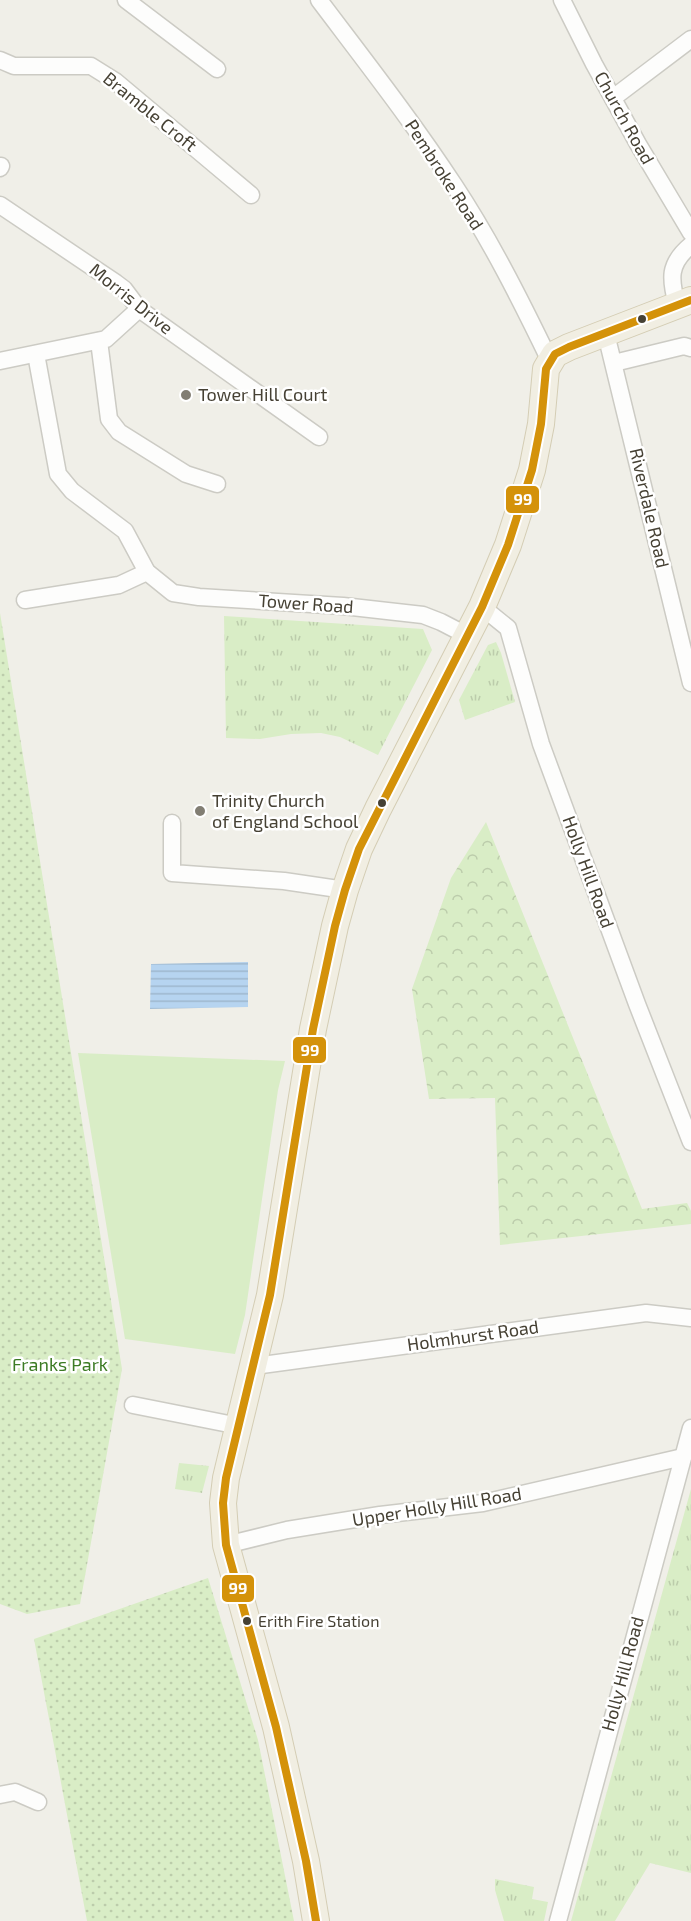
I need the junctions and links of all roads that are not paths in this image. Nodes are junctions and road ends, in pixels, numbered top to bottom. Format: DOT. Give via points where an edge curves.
graph roads {
  1 [pos="126,0"];
  2 [pos="319,0"];
  3 [pos="562,0"];
  4 [pos="691,39"];
  5 [pos="0,60"];
  6 [pos="217,69"];
  7 [pos="613,98"];
  8 [pos="251,195"];
  9 [pos="0,205"];
  10 [pos="691,233"];
  11 [pos="691,245"];
  12 [pos="684,302"];
  13 [pos="139,309"];
  14 [pos="606,334"];
  15 [pos="99,340"];
  16 [pos="691,348"];
  17 [pos="36,354"];
  18 [pos="0,361"];
  19 [pos="550,361"];
  20 [pos="614,363"];
  21 [pos="319,437"];
  22 [pos="217,484"];
  23 [pos="147,572"];
  24 [pos="25,600"];
  25 [pos="482,607"];
  26 [pos="468,636"];
  27 [pos="691,683"];
  28 [pos="172,824"];
  29 [pos="345,890"];
  30 [pos="691,1142"];
  31 [pos="691,1318"];
  32 [pos="254,1366"];
  33 [pos="133,1405"];
  34 [pos="239,1426"];
  35 [pos="691,1428"];
  36 [pos="683,1457"];
  37 [pos="226,1545"];
  38 [pos="0,1795"];
  39 [pos="38,1802"];
  40 [pos="316,1921"];
  41 [pos="558,1921"];
  1 -- 6 [label="street"];
  2 -- 19 [label="street, Pembroke Road" via="454,186 517,294"];
  3 -- 7 [label="street, Church Road"];
  4 -- 7 [label="street"];
  5 -- 8 [label="street, Bramble Croft" via="14,66 91,66 115,81"];
  7 -- 10 [label="street, Church Road"];
  9 -- 13 [label="street, Morris Drive" via="116,283"];
  11 -- 12 [label="street" via="680,254 671,273"];
  12 -- 14 [label="main road"];
  13 -- 15 [label="street" via="106,339"];
  13 -- 21 [label="street, Morris Drive"];
  14 -- 19 [label="main road" via="569,347"];
  14 -- 20 [label="street, Riverdale Road"];
  15 -- 17 [label="street"];
  15 -- 22 [label="street" via="109,419 119,432 186,474"];
  16 -- 20 [label="street" via="684,346"];
  17 -- 18 [label="street"];
  17 -- 23 [label="street, Tower Road" via="58,474 72,491 125,531"];
  19 -- 25 [label="main road" via="532,470 508,545"];
  20 -- 27 [label="street, Riverdale Road"];
  23 -- 24 [label="street" via="119,585"];
  23 -- 26 [label="street, Tower Road" via="173,593 423,615"];
  25 -- 26 [label="main road"];
  25 -- 30 [label="street, Holly Hill Road" via="508,628 541,744"];
  26 -- 29 [label="main road" via="378,809"];
  28 -- 29 [label="street" via="172,873 305,883"];
  29 -- 32 [label="main road" via="314,1029 270,1295"];
  31 -- 32 [label="street, Holmhurst Road" via="646,1313"];
  32 -- 34 [label="main road"];
  33 -- 34 [label="street"];
  34 -- 37 [label="main road" via="223,1503"];
  35 -- 36 [label="street, Holly Hill Road"];
  36 -- 37 [label="street, Upper Holly Hill Road" via="483,1503 287,1530"];
  36 -- 41 [label="street, Holly Hill Road"];
  37 -- 40 [label="main road" via="278,1738"];
  38 -- 39 [label="street" via="15,1792"];
}
